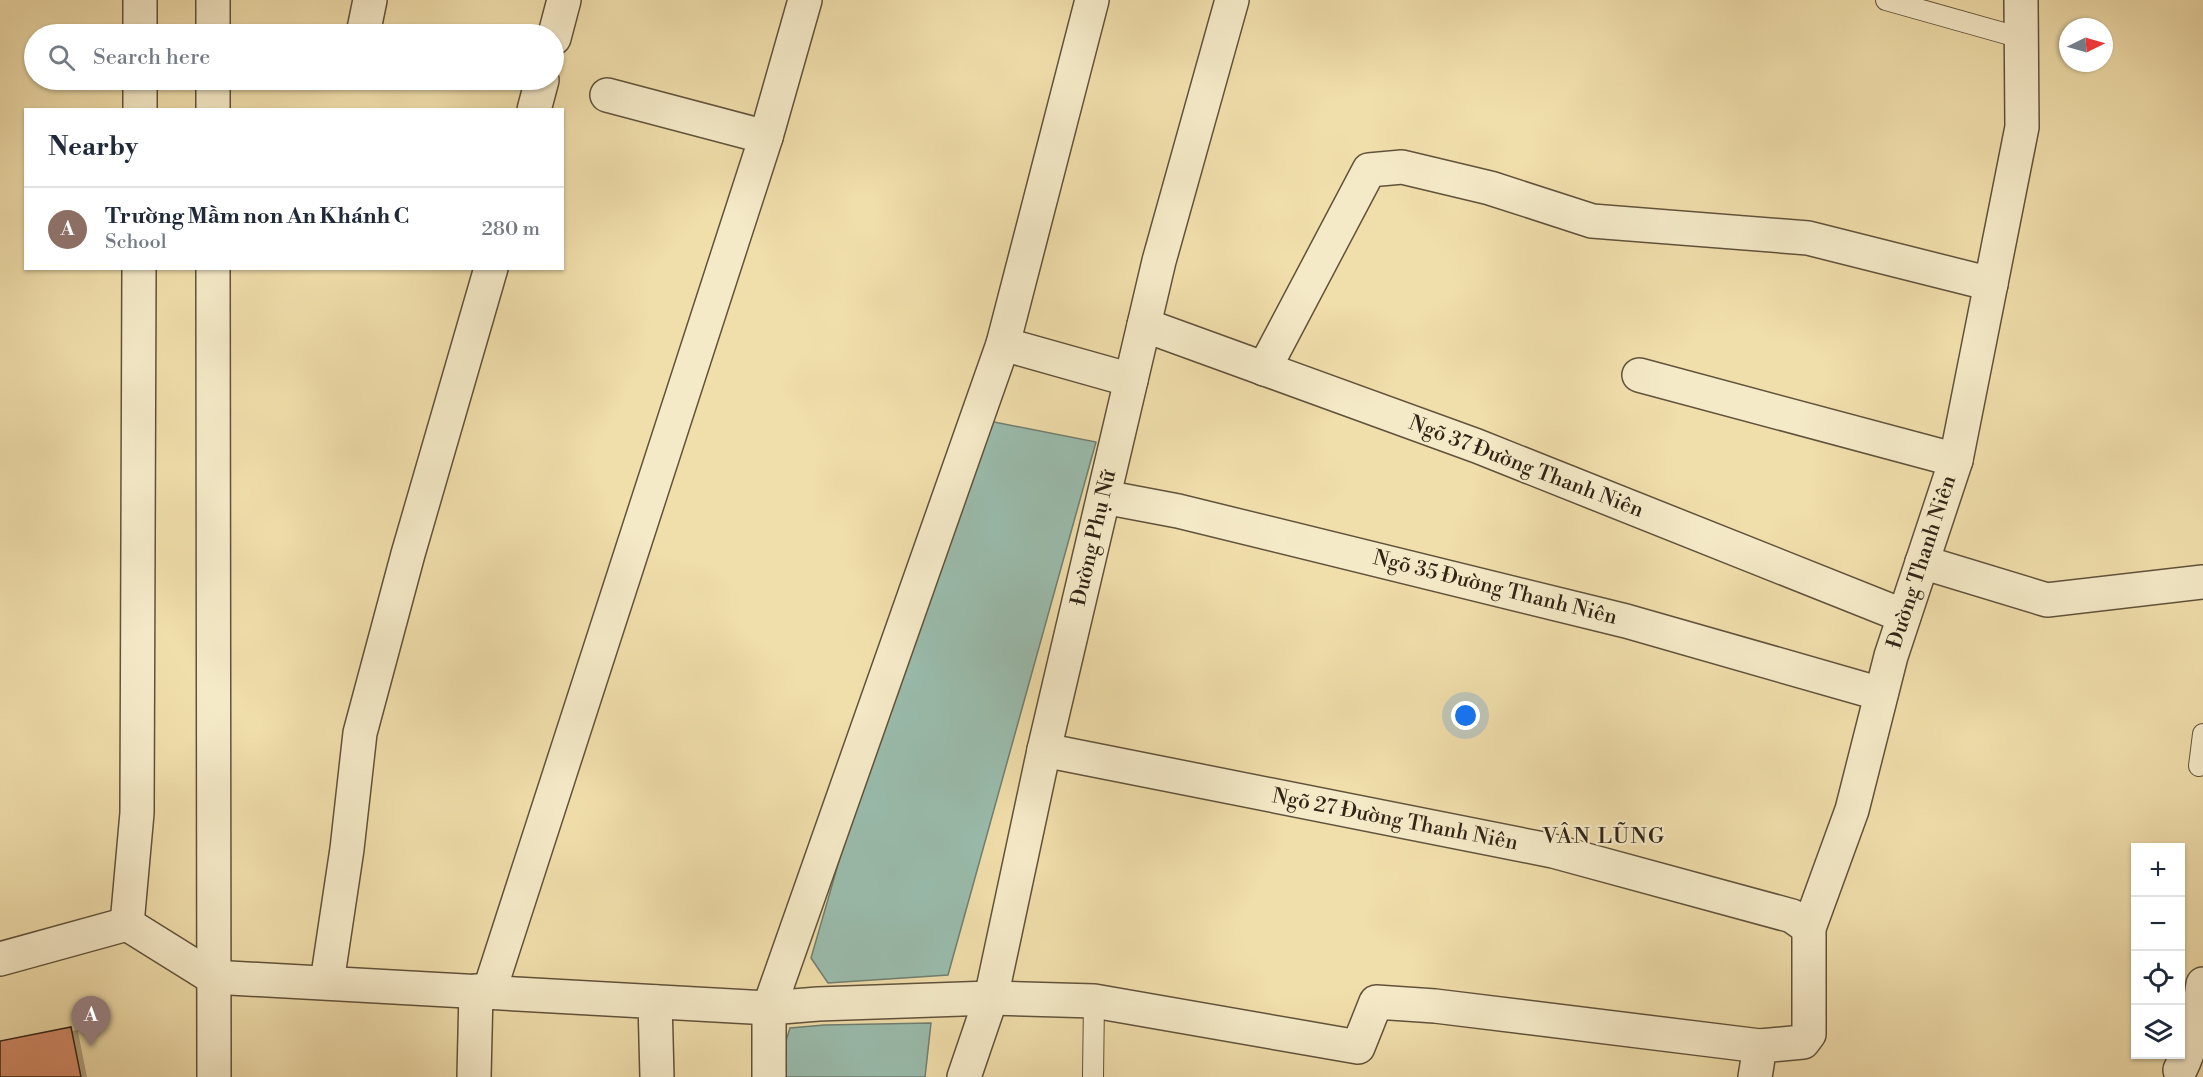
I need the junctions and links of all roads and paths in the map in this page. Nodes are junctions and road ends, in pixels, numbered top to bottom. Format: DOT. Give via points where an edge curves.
graph roads {
  1 [pos="140,0"];
  2 [pos="213,0"];
  3 [pos="370,0"];
  4 [pos="564,0"];
  5 [pos="805,0"];
  6 [pos="1092,0"];
  7 [pos="1232,0"];
  8 [pos="1886,0"];
  9 [pos="2021,0"];
  10 [pos="140,24"];
  11 [pos="213,24"];
  12 [pos="365,24"];
  13 [pos="558,24"];
  14 [pos="2021,38"];
  15 [pos="140,90"];
  16 [pos="213,90"];
  17 [pos="539,90"];
  18 [pos="607,95"];
  19 [pos="140,108"];
  20 [pos="213,108"];
  21 [pos="535,108"];
  22 [pos="766,138"];
  23 [pos="139,270"];
  24 [pos="213,270"];
  25 [pos="490,270"];
  26 [pos="1990,285"];
  27 [pos="1144,325"];
  28 [pos="1003,344"];
  29 [pos="1264,369"];
  30 [pos="1639,375"];
  31 [pos="1131,380"];
  32 [pos="1956,460"];
  33 [pos="1104,497"];
  34 [pos="1922,562"];
  35 [pos="2203,582"];
  36 [pos="1904,616"];
  37 [pos="1881,694"];
  38 [pos="2203,734"];
  39 [pos="1044,750"];
  40 [pos="2199,766"];
  41 [pos="127,924"];
  42 [pos="1809,928"];
  43 [pos="0,959"];
  44 [pos="212,977"];
  45 [pos="327,982"];
  46 [pos="2203,984"];
  47 [pos="482,991"];
  48 [pos="991,998"];
  49 [pos="655,1002"];
  50 [pos="1094,1002"];
  51 [pos="769,1008"];
  52 [pos="1757,1062"];
  53 [pos="2180,1070"];
  54 [pos="214,1077"];
  55 [pos="474,1077"];
  56 [pos="657,1077"];
  57 [pos="769,1077"];
  58 [pos="964,1077"];
  59 [pos="1093,1077"];
  1 -- 10 [label="street"];
  2 -- 11 [label="street"];
  3 -- 12 [label="street"];
  4 -- 13 [label="street"];
  5 -- 22 [label="street"];
  6 -- 28 [label="street"];
  7 -- 27 [label="street, Đường Phụ Nữ"];
  8 -- 14 [label="lane"];
  9 -- 14 [label="street, Đường Thanh Niên"];
  14 -- 26 [label="street, Đường Thanh Niên" via="2022,127"];
  15 -- 19 [label="street"];
  16 -- 20 [label="street"];
  17 -- 21 [label="street"];
  18 -- 22 [label="street"];
  22 -- 47 [label="street"];
  23 -- 41 [label="street" via="137,813"];
  24 -- 44 [label="street"];
  25 -- 45 [label="street" via="360,733"];
  26 -- 29 [label="street" via="1808,238 1592,221 1490,188 1402,167 1369,170"];
  26 -- 32 [label="street, Đường Thanh Niên"];
  27 -- 29 [label="street, Ngõ 37 Đường Thanh Niên"];
  27 -- 31 [label="street, Đường Phụ Nữ"];
  28 -- 31 [label="street"];
  28 -- 51 [label="street"];
  29 -- 36 [label="street, Ngõ 37 Đường Thanh Niên" via="1477,446"];
  30 -- 32 [label="street"];
  31 -- 33 [label="street, Đường Phụ Nữ"];
  32 -- 34 [label="street, Đường Thanh Niên"];
  33 -- 37 [label="street, Ngõ 35 Đường Thanh Niên" via="1213,519 1614,618"];
  33 -- 39 [label="street, Đường Phụ Nữ"];
  34 -- 35 [label="street" via="2047,600"];
  34 -- 36 [label="street, Đường Thanh Niên"];
  36 -- 37 [label="street, Đường Thanh Niên"];
  37 -- 42 [label="street, Đường Thanh Niên" via="1852,810"];
  38 -- 40 [label="lane"];
  39 -- 42 [label="street, Ngõ 27 Đường Thanh Niên" via="1553,851 1792,916"];
  39 -- 48 [label="street, Đường Phụ Nữ"];
  41 -- 43 [label="street"];
  41 -- 44 [label="street"];
  42 -- 52 [label="street, Đường Thanh Niên" via="1809,1034 1803,1042"];
  44 -- 45 [label="street"];
  44 -- 54 [label="street"];
  45 -- 47 [label="street"];
  46 -- 53 [label="street"];
  47 -- 49 [label="street"];
  47 -- 55 [label="street"];
  48 -- 50 [label="street"];
  48 -- 51 [label="street"];
  48 -- 58 [label="street, Đường Phụ Nữ"];
  49 -- 51 [label="street"];
  49 -- 56 [label="street"];
  50 -- 52 [label="street, Đường Thanh Niên" via="1358,1047 1376,1002 1435,1006"];
  50 -- 59 [label="lane"];
  51 -- 57 [label="street"];
}
